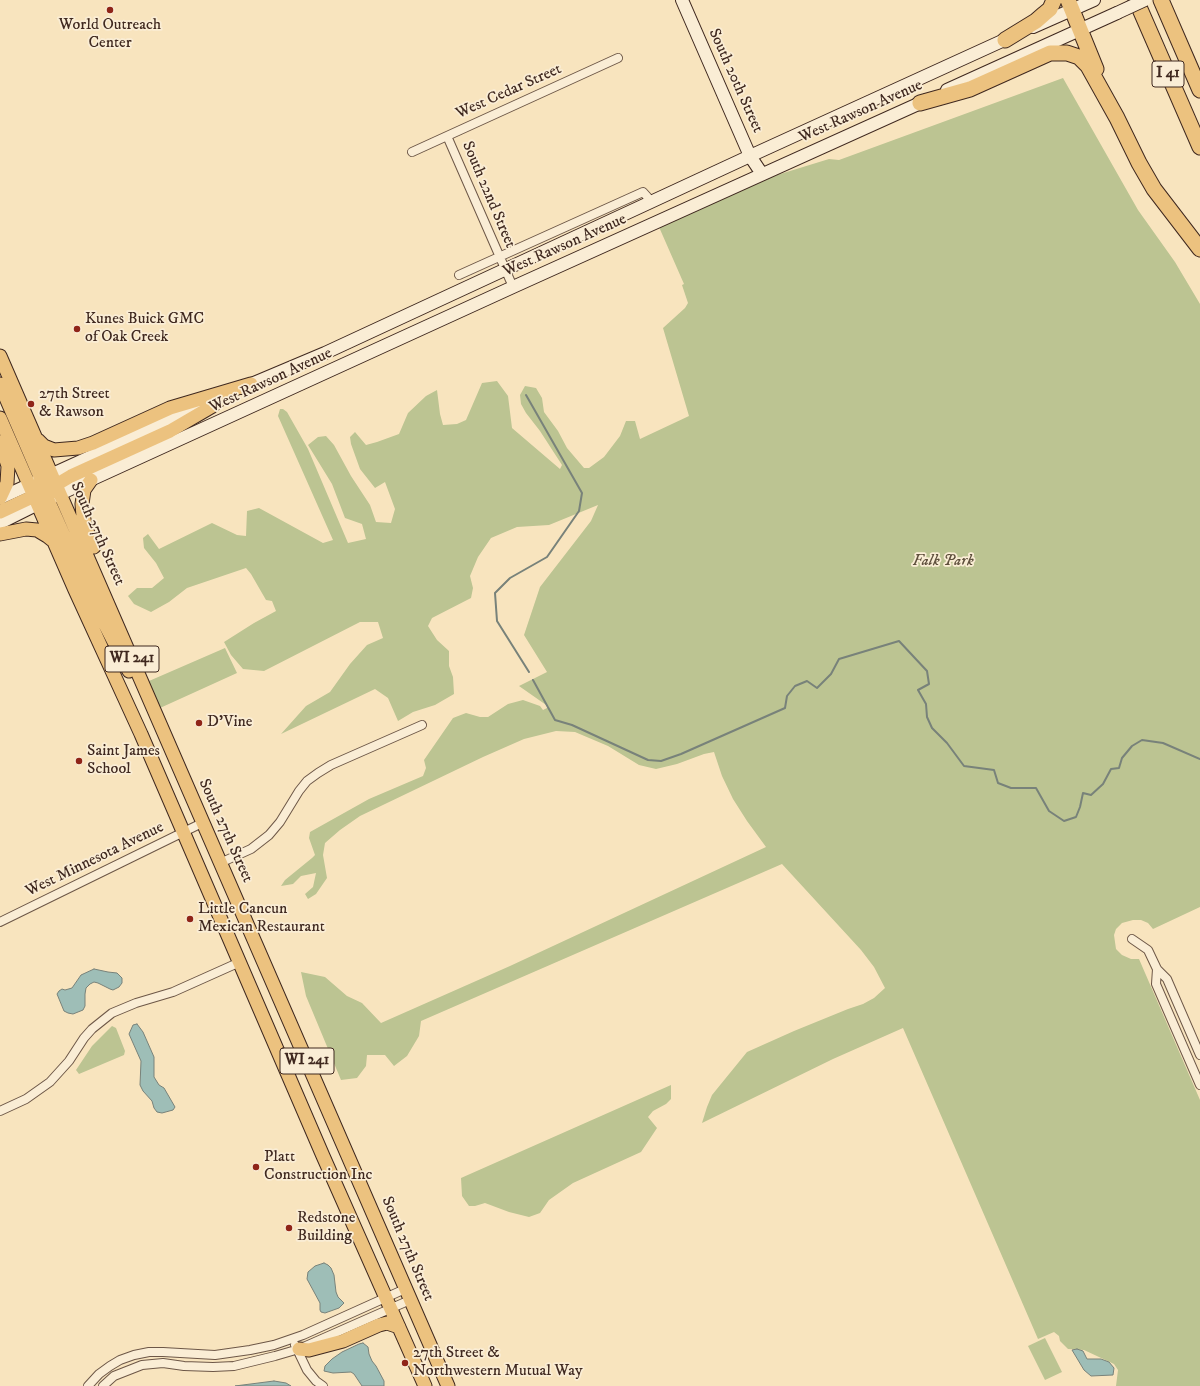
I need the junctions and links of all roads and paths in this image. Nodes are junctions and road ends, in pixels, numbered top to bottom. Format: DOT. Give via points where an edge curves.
graph roads {
  1 [pos="682,0"];
  2 [pos="1054,0"];
  3 [pos="1094,0"];
  4 [pos="1136,0"];
  5 [pos="1145,0"];
  6 [pos="1161,0"];
  7 [pos="1070,5"];
  8 [pos="1079,30"];
  9 [pos="1005,40"];
  10 [pos="618,58"];
  11 [pos="1200,90"];
  12 [pos="920,103"];
  13 [pos="1117,118"];
  14 [pos="447,136"];
  15 [pos="1200,147"];
  16 [pos="412,152"];
  17 [pos="750,156"];
  18 [pos="762,174"];
  19 [pos="652,202"];
  20 [pos="1200,249"];
  21 [pos="500,256"];
  22 [pos="506,270"];
  23 [pos="459,275"];
  24 [pos="513,287"];
  25 [pos="325,353"];
  26 [pos="0,356"];
  27 [pos="333,370"];
  28 [pos="0,384"];
  29 [pos="251,384"];
  30 [pos="225,395"];
  31 [pos="0,418"];
  32 [pos="37,438"];
  33 [pos="0,442"];
  34 [pos="91,480"];
  35 [pos="45,489"];
  36 [pos="0,498"];
  37 [pos="0,512"];
  38 [pos="0,523"];
  39 [pos="0,534"];
  40 [pos="54,542"];
  41 [pos="129,651"];
  42 [pos="152,707"];
  43 [pos="422,726"];
  44 [pos="202,823"];
  45 [pos="183,832"];
  46 [pos="220,863"];
  47 [pos="0,922"];
  48 [pos="1132,939"];
  49 [pos="240,962"];
  50 [pos="1157,969"];
  51 [pos="1200,1055"];
  52 [pos="1200,1085"];
  53 [pos="0,1111"];
  54 [pos="408,1294"];
  55 [pos="389,1303"];
  56 [pos="399,1327"];
  57 [pos="296,1346"];
  58 [pos="88,1386"];
  59 [pos="103,1386"];
  60 [pos="323,1386"];
  61 [pos="425,1386"];
  62 [pos="448,1386"];
  1 -- 17 [label="main road, South 20th Street"];
  2 -- 9 [label="highway" via="1044,14"];
  3 -- 7 [label="main road, West Rawson Avenue"];
  4 -- 15 [label="highway, I 41"];
  5 -- 8 [label="main road, West Rawson Avenue, bridge"];
  6 -- 11 [label="highway, I 41"];
  7 -- 8 [label="highway"];
  7 -- 9 [label="main road, West Rawson Avenue"];
  8 -- 12 [label="main road, West Rawson Avenue"];
  8 -- 13 [label="highway"];
  9 -- 17 [label="main road, West Rawson Avenue"];
  10 -- 14 [label="street, West Cedar Street"];
  12 -- 13 [label="highway" via="970,89 1050,53 1062,52 1079,57 1088,66"];
  12 -- 18 [label="main road, West Rawson Avenue"];
  13 -- 20 [label="highway" via="1149,180"];
  14 -- 16 [label="street, West Cedar Street"];
  14 -- 21 [label="street, South 22nd Street"];
  17 -- 18 [label="main road, South 20th Street"];
  17 -- 19 [label="main road, West Rawson Avenue"];
  18 -- 24 [label="main road, West Rawson Avenue"];
  19 -- 21 [label="street" via="643,192"];
  19 -- 22 [label="main road, West Rawson Avenue"];
  21 -- 22 [label="street, South 22nd Street"];
  21 -- 23 [label="street"];
  22 -- 24 [label="street, South 22nd Street"];
  22 -- 25 [label="main road, West Rawson Avenue"];
  24 -- 27 [label="main road, West Rawson Avenue"];
  25 -- 27 [label="main road"];
  25 -- 29 [label="main road, West Rawson Avenue"];
  26 -- 32 [label="main road, South 27th Street / WI 241"];
  27 -- 34 [label="main road, West Rawson Avenue"];
  28 -- 35 [label="main road"];
  29 -- 30 [label="main road, West Rawson Avenue"];
  29 -- 32 [label="main road" via="170,408 78,448 49,449"];
  30 -- 35 [label="main road" via="211,407 170,431"];
  31 -- 35 [label="main road, South 27th Street / WI 241"];
  32 -- 35 [label="main road, South 27th Street / WI 241"];
  33 -- 36 [label="main road" via="8,466 7,483"];
  34 -- 35 [label="main road, West Rawson Avenue"];
  34 -- 41 [label="main road" via="84,490 83,516 113,592"];
  35 -- 36 [label="main road, West Rawson Avenue"];
  35 -- 37 [label="main road"];
  35 -- 38 [label="main road, West Rawson Avenue"];
  35 -- 40 [label="main road, South 27th Street / WI 241"];
  35 -- 41 [label="main road, South 27th Street / WI 241"];
  35 -- 42 [label="main road" via="94,603 136,684"];
  39 -- 40 [label="main road" via="26,529 38,530"];
  40 -- 45 [label="main road, South 27th Street / WI 241"];
  41 -- 42 [label="main road, South 27th Street / WI 241"];
  42 -- 44 [label="main road, South 27th Street / WI 241"];
  43 -- 46 [label="street" via="318,773 299,791 269,836 251,849"];
  44 -- 45 [label="street, West Minnesota Avenue"];
  44 -- 46 [label="main road, South 27th Street / WI 241"];
  45 -- 47 [label="street, West Minnesota Avenue"];
  45 -- 49 [label="main road, South 27th Street / WI 241"];
  46 -- 54 [label="main road, South 27th Street / WI 241"];
  48 -- 50 [label="street" via="1148,950"];
  49 -- 53 [label="street" via="173,992 112,1013 92,1029 50,1082 26,1099"];
  49 -- 55 [label="main road, South 27th Street / WI 241"];
  50 -- 51 [label="street" via="1167,979"];
  50 -- 52 [label="street" via="1156,984"];
  54 -- 55 [label="street"];
  54 -- 55 [label="street"];
  54 -- 62 [label="main road, South 27th Street / WI 241"];
  55 -- 56 [label="main road, South 27th Street / WI 241"];
  55 -- 57 [label="street"];
  55 -- 57 [label="street"];
  56 -- 57 [label="main road" via="387,1323 379,1325 343,1341 309,1350"];
  56 -- 61 [label="main road, South 27th Street / WI 241"];
  57 -- 58 [label="street" via="215,1355 149,1352 120,1360 99,1374"];
  57 -- 59 [label="street" via="269,1358 234,1366 184,1366 163,1363 142,1365 114,1376"];
  57 -- 60 [label="street" via="307,1370"];
}
